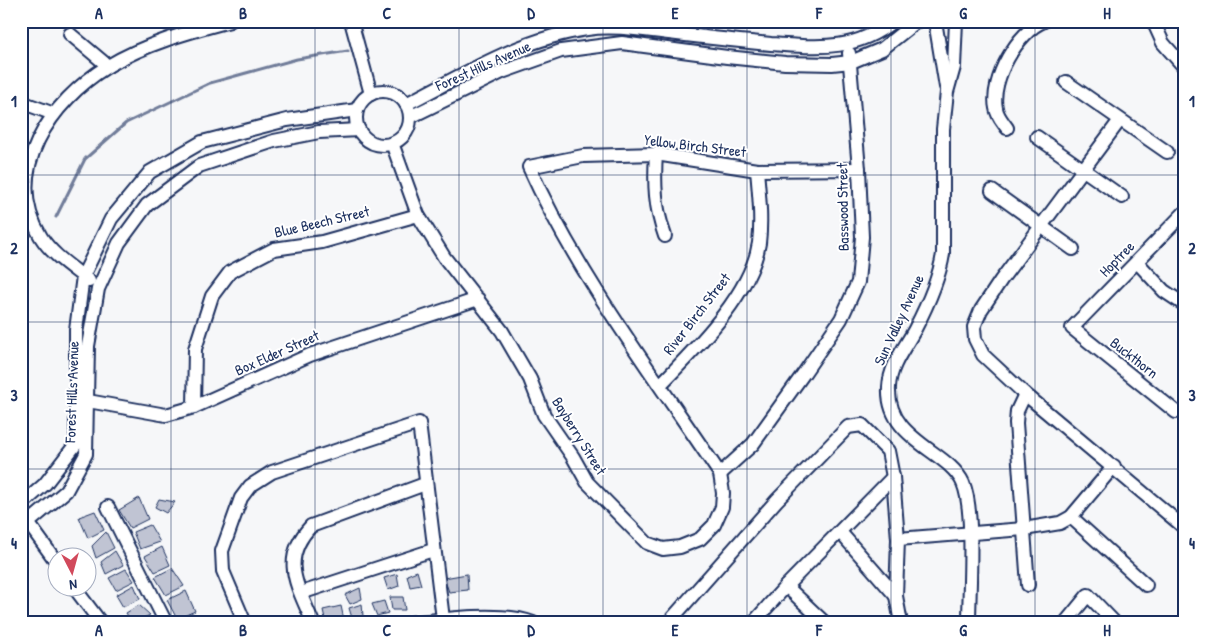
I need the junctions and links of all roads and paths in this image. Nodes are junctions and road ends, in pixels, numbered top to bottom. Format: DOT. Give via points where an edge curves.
graph roads {
  1 [pos="230,21"];
  2 [pos="351,21"];
  3 [pos="893,21"];
  4 [pos="917,21"];
  5 [pos="935,21"];
  6 [pos="956,21"];
  7 [pos="1044,21"];
  8 [pos="1153,21"];
  9 [pos="70,34"];
  10 [pos="848,44"];
  11 [pos="851,62"];
  12 [pos="108,66"];
  13 [pos="1185,68"];
  14 [pos="1066,82"];
  15 [pos="947,92"];
  16 [pos="371,94"];
  17 [pos="21,102"];
  18 [pos="406,104"];
  19 [pos="357,110"];
  20 [pos="54,114"];
  21 [pos="410,117"];
  22 [pos="1120,120"];
  23 [pos="1007,128"];
  24 [pos="359,130"];
  25 [pos="1038,137"];
  26 [pos="392,143"];
  27 [pos="1167,152"];
  28 [pos="656,154"];
  29 [pos="528,167"];
  30 [pos="859,169"];
  31 [pos="1083,169"];
  32 [pos="757,170"];
  33 [pos="992,191"];
  34 [pos="1122,196"];
  35 [pos="1185,212"];
  36 [pos="418,216"];
  37 [pos="1040,225"];
  38 [pos="665,236"];
  39 [pos="1074,249"];
  40 [pos="1137,262"];
  41 [pos="83,276"];
  42 [pos="98,289"];
  43 [pos="478,299"];
  44 [pos="1185,305"];
  45 [pos="1072,328"];
  46 [pos="660,385"];
  47 [pos="1025,394"];
  48 [pos="88,401"];
  49 [pos="194,406"];
  50 [pos="1176,412"];
  51 [pos="1114,466"];
  52 [pos="720,474"];
  53 [pos="893,478"];
  54 [pos="425,484"];
  55 [pos="21,505"];
  56 [pos="108,507"];
  57 [pos="1071,518"];
  58 [pos="25,527"];
  59 [pos="1185,528"];
  60 [pos="1024,529"];
  61 [pos="840,532"];
  62 [pos="969,533"];
  63 [pos="898,538"];
  64 [pos="433,550"];
  65 [pos="48,553"];
  66 [pos="1028,585"];
  67 [pos="1146,585"];
  68 [pos="786,586"];
  69 [pos="301,593"];
  70 [pos="80,596"];
  71 [pos="896,596"];
  72 [pos="443,619"];
  73 [pos="100,623"];
  74 [pos="166,623"];
  75 [pos="246,623"];
  76 [pos="313,623"];
  77 [pos="410,623"];
  78 [pos="533,623"];
  79 [pos="668,623"];
  80 [pos="753,623"];
  81 [pos="825,623"];
  82 [pos="902,623"];
  83 [pos="969,623"];
  84 [pos="1065,623"];
  85 [pos="1115,623"];
  1 -- 12 [label="street" via="159,42"];
  2 -- 16 [label="street"];
  3 -- 10 [label="street, Forest Hills Avenue" via="869,37"];
  4 -- 11 [label="street, Forest Hills Avenue" via="882,49"];
  5 -- 15 [label="street, Sun Valley Avenue"];
  6 -- 15 [label="street, Sun Valley Avenue" via="954,67"];
  7 -- 23 [label="street" via="1022,35 997,84 996,110"];
  8 -- 13 [label="street" via="1163,43"];
  9 -- 12 [label="street"];
  10 -- 11 [label="street, Basswood Street"];
  10 -- 18 [label="street, Forest Hills Avenue" via="812,47 618,28 587,29 552,37 493,59"];
  11 -- 21 [label="street, Forest Hills Avenue" via="794,63 622,43 592,45 561,51 502,72"];
  11 -- 30 [label="street, Basswood Street"];
  12 -- 20 [label="street"];
  14 -- 22 [label="street"];
  15 -- 62 [label="street, Sun Valley Avenue" via="942,160 944,254 915,329 892,371 889,388 899,422 912,439 962,481 967,496"];
  16 -- 18 [label="street" via="394,94"];
  16 -- 19 [label="street"];
  17 -- 20 [label="street"];
  18 -- 21 [label="street"];
  19 -- 24 [label="street"];
  19 -- 41 [label="street, Forest Hills Avenue" via="287,120 202,142 150,172 111,219"];
  20 -- 41 [label="street" via="30,158 25,179 27,198 32,220 42,239"];
  21 -- 26 [label="street" via="405,133"];
  22 -- 27 [label="street"];
  22 -- 31 [label="street"];
  24 -- 26 [label="street" via="376,144"];
  24 -- 42 [label="street, Forest Hills Avenue" via="319,132 274,141 199,166 147,205 119,243"];
  25 -- 31 [label="street"];
  26 -- 36 [label="street, Bayberry Street"];
  28 -- 29 [label="street, Yellow Birch Street" via="583,156"];
  28 -- 32 [label="street, Yellow Birch Street"];
  28 -- 38 [label="street" via="654,196"];
  29 -- 46 [label="street, Bayberry Street" via="574,255"];
  30 -- 32 [label="street, Yellow Birch Street"];
  30 -- 52 [label="street, Basswood Street" via="862,237 858,282 841,319 753,444"];
  31 -- 34 [label="street"];
  31 -- 37 [label="street"];
  32 -- 46 [label="street, River Birch Street" via="761,215 753,265 712,328"];
  33 -- 37 [label="street"];
  35 -- 40 [label="street, Hoptree"];
  36 -- 43 [label="street, Bayberry Street" via="444,257"];
  36 -- 49 [label="street, Blue Beech Street" via="322,242 274,249 230,272 212,296 195,349"];
  37 -- 39 [label="street"];
  37 -- 47 [label="street" via="981,310 974,327 975,340 983,355"];
  40 -- 44 [label="street" via="1164,290"];
  40 -- 45 [label="street, Hoptree"];
  41 -- 42 [label="street"];
  41 -- 55 [label="street, Forest Hills Avenue" via="76,330 76,444 45,484"];
  42 -- 48 [label="street, Forest Hills Avenue" via="88,346"];
  43 -- 49 [label="street, Box Elder Street" via="310,354"];
  43 -- 52 [label="street, Bayberry Street" via="502,331 530,379 544,415 574,457 587,482 647,543 663,549 680,547 700,539 714,525 722,507"];
  45 -- 50 [label="street, Buckthorn"];
  46 -- 52 [label="street, Bayberry Street"];
  47 -- 51 [label="street"];
  47 -- 60 [label="street" via="1017,411 1016,423"];
  48 -- 49 [label="street, Box Elder Street" via="166,415"];
  48 -- 58 [label="street, Forest Hills Avenue" via="86,454 66,491"];
  51 -- 57 [label="street"];
  51 -- 59 [label="street"];
  53 -- 61 [label="street"];
  53 -- 63 [label="street"];
  53 -- 79 [label="street" via="888,452 862,426 848,427 777,500"];
  54 -- 64 [label="street"];
  54 -- 69 [label="street" via="311,526 300,538 293,555 293,571"];
  54 -- 75 [label="street" via="419,423 260,477 241,498 222,552 223,571"];
  55 -- 58 [label="street"];
  56 -- 74 [label="street"];
  57 -- 60 [label="street"];
  57 -- 67 [label="street"];
  58 -- 65 [label="street"];
  60 -- 62 [label="street"];
  60 -- 66 [label="street"];
  61 -- 68 [label="street"];
  61 -- 71 [label="street"];
  62 -- 63 [label="street"];
  62 -- 83 [label="street, Sun Valley Avenue"];
  63 -- 71 [label="street"];
  64 -- 69 [label="street"];
  64 -- 72 [label="street"];
  68 -- 80 [label="street"];
  68 -- 81 [label="street"];
  69 -- 76 [label="street"];
  70 -- 73 [label="street"];
  71 -- 82 [label="street"];
  72 -- 77 [label="street"];
  72 -- 78 [label="street" via="513,618"];
  84 -- 85 [label="street" via="1088,594"];
}
